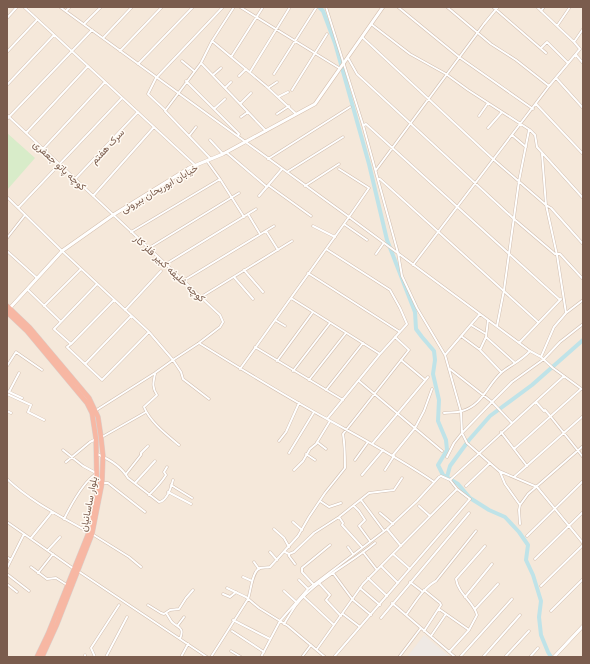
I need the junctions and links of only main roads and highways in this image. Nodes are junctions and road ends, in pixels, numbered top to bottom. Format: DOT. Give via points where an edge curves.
graph roads {
  1 [pos="8,310"];
  2 [pos="99,438"];
  3 [pos="90,533"];
  4 [pos="76,570"];
  5 [pos="37,657"];
  6 [pos="42,657"];
  1 -- 2 [label="highway, بلوار ساسانیان" via="94,412"];
  2 -- 3 [label="highway, بلوار ساسانیان" via="97,495"];
  2 -- 3 [label="highway, بلوار ساسانیان" via="103,456 102,483"];
  3 -- 4 [label="highway, بلوار ساسانیان"];
  4 -- 5 [label="highway, بلوار ساسانیان"];
  4 -- 6 [label="highway, بلوار ساسانیان"];
}
